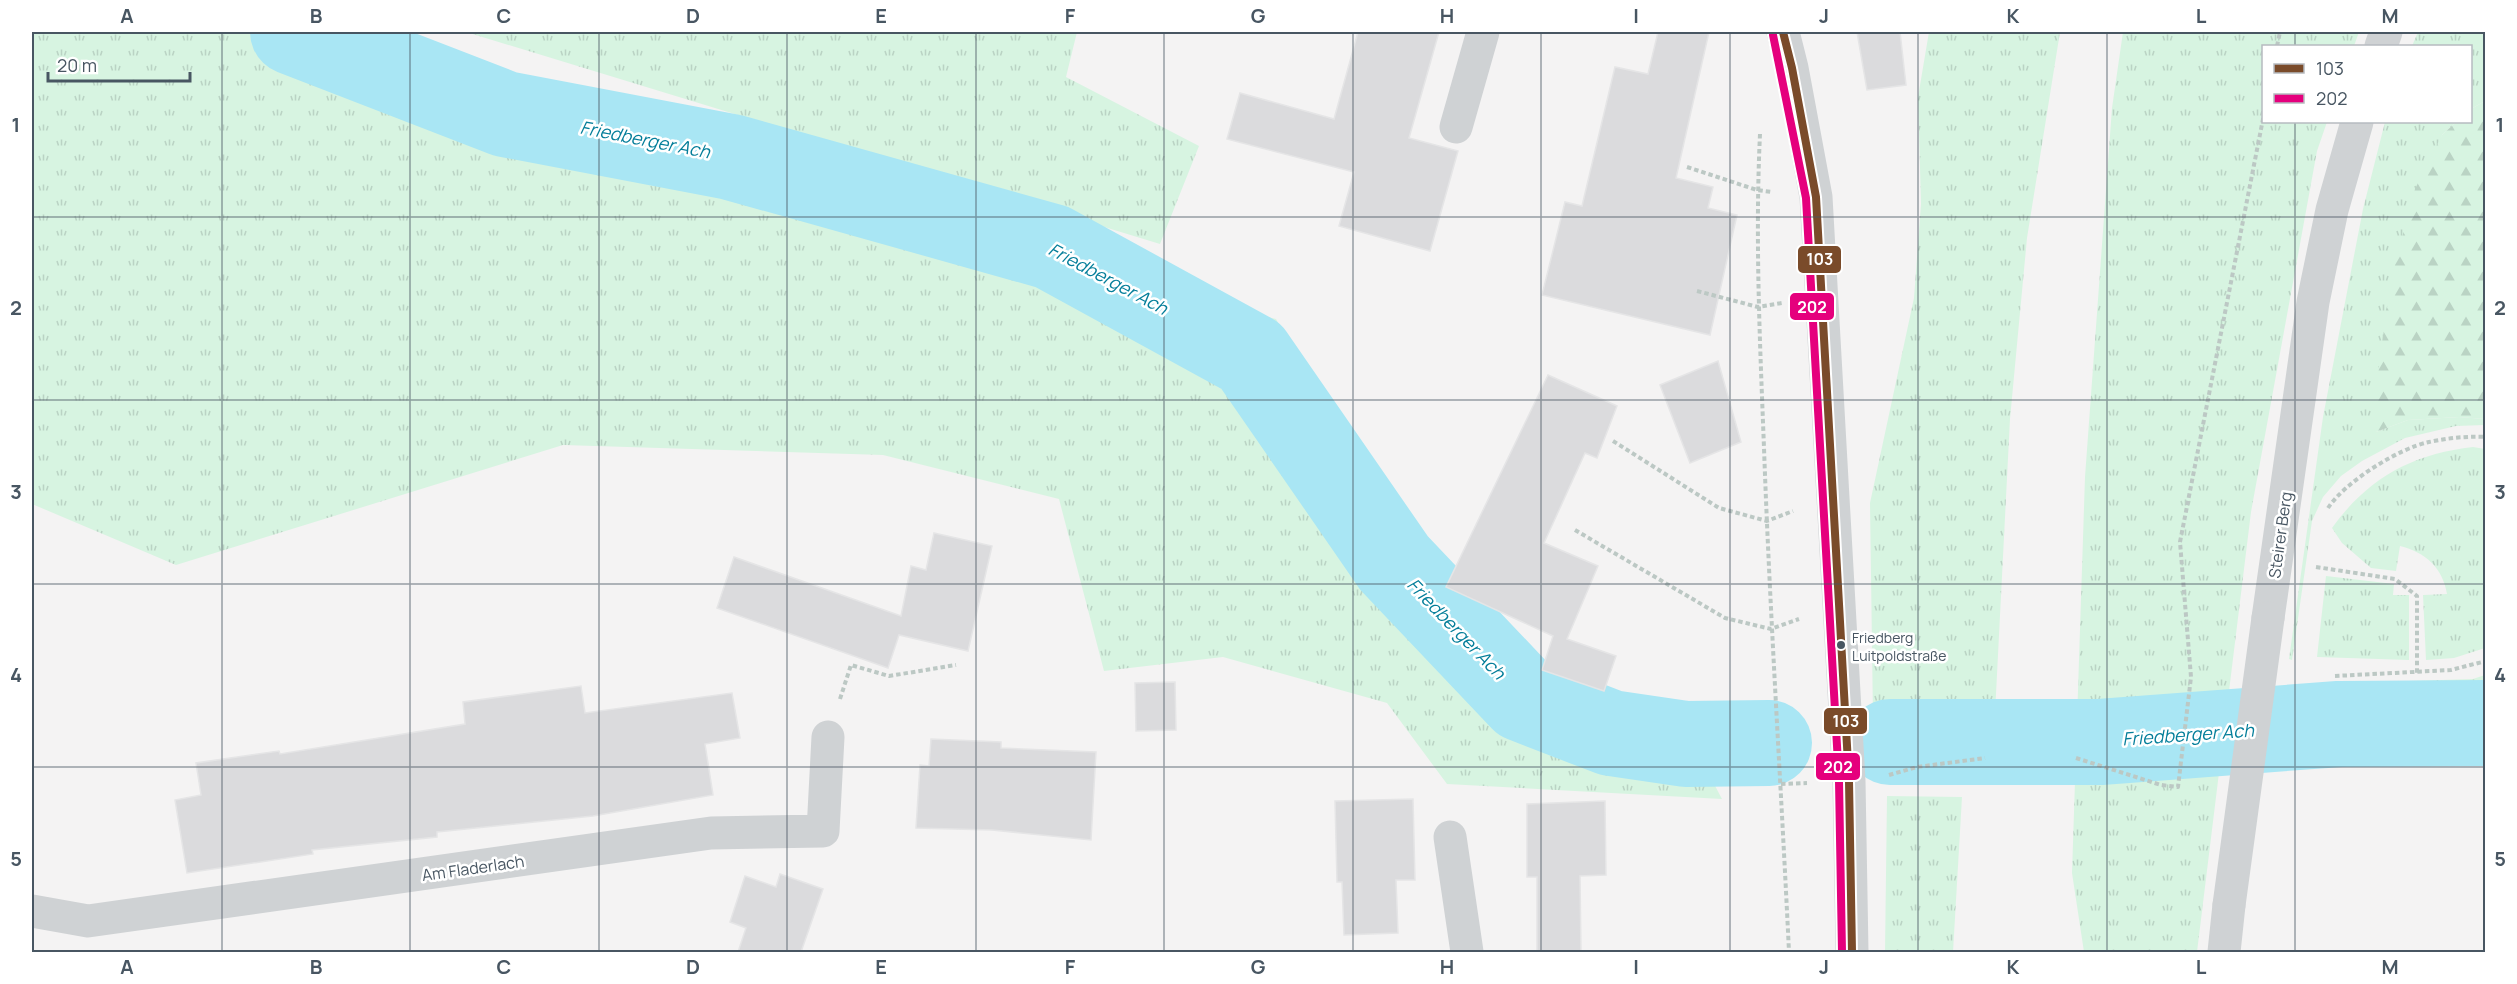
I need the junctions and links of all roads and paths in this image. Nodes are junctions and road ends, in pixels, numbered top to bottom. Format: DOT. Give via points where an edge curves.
graph roads {
  1 [pos="1483,32"];
  2 [pos="1783,32"];
  3 [pos="2262,123"];
  4 [pos="2357,123"];
  5 [pos="1760,125"];
  6 [pos="1456,127"];
  7 [pos="1687,167"];
  8 [pos="1757,190"];
  9 [pos="1816,197"];
  10 [pos="1697,291"];
  11 [pos="1753,306"];
  12 [pos="2486,437"];
  13 [pos="1613,441"];
  14 [pos="2324,513"];
  15 [pos="1767,521"];
  16 [pos="1575,530"];
  17 [pos="2316,557"];
  18 [pos="2314,567"];
  19 [pos="2313,578"];
  20 [pos="1839,605"];
  21 [pos="1771,629"];
  22 [pos="2486,661"];
  23 [pos="956,665"];
  24 [pos="2417,673"];
  25 [pos="2335,676"];
  26 [pos="832,723"];
  27 [pos="2076,758"];
  28 [pos="1450,837"];
  29 [pos="32,911"];
  30 [pos="1467,952"];
  31 [pos="1789,952"];
  32 [pos="1852,952"];
  33 [pos="2224,952"];
  1 -- 6 [label="street"];
  2 -- 9 [label="street"];
  3 -- 27 [label="path" via="2180,542 2191,677 2178,787"];
  4 -- 33 [label="street, Steirer Berg, bridge" via="2332,210 2313,302"];
  5 -- 8 [label="path"];
  7 -- 8 [label="path"];
  8 -- 9 [label="path"];
  8 -- 15 [label="path"];
  9 -- 20 [label="street"];
  10 -- 11 [label="path"];
  12 -- 14 [label="path" via="2427,442 2401,453 2361,477 2333,500"];
  13 -- 15 [label="path" via="1719,508"];
  15 -- 21 [label="path"];
  16 -- 21 [label="path" via="1725,618"];
  17 -- 18 [label="path"];
  18 -- 19 [label="path"];
  18 -- 24 [label="path" via="2395,579 2417,596"];
  20 -- 21 [label="path"];
  20 -- 32 [label="street"];
  21 -- 31 [label="path"];
  22 -- 24 [label="path"];
  23 -- 26 [label="path" via="889,676 851,665"];
  24 -- 25 [label="path"];
  26 -- 29 [label="street, Am Fladerlach" via="823,831 711,833 88,921"];
  28 -- 30 [label="street"];
}
